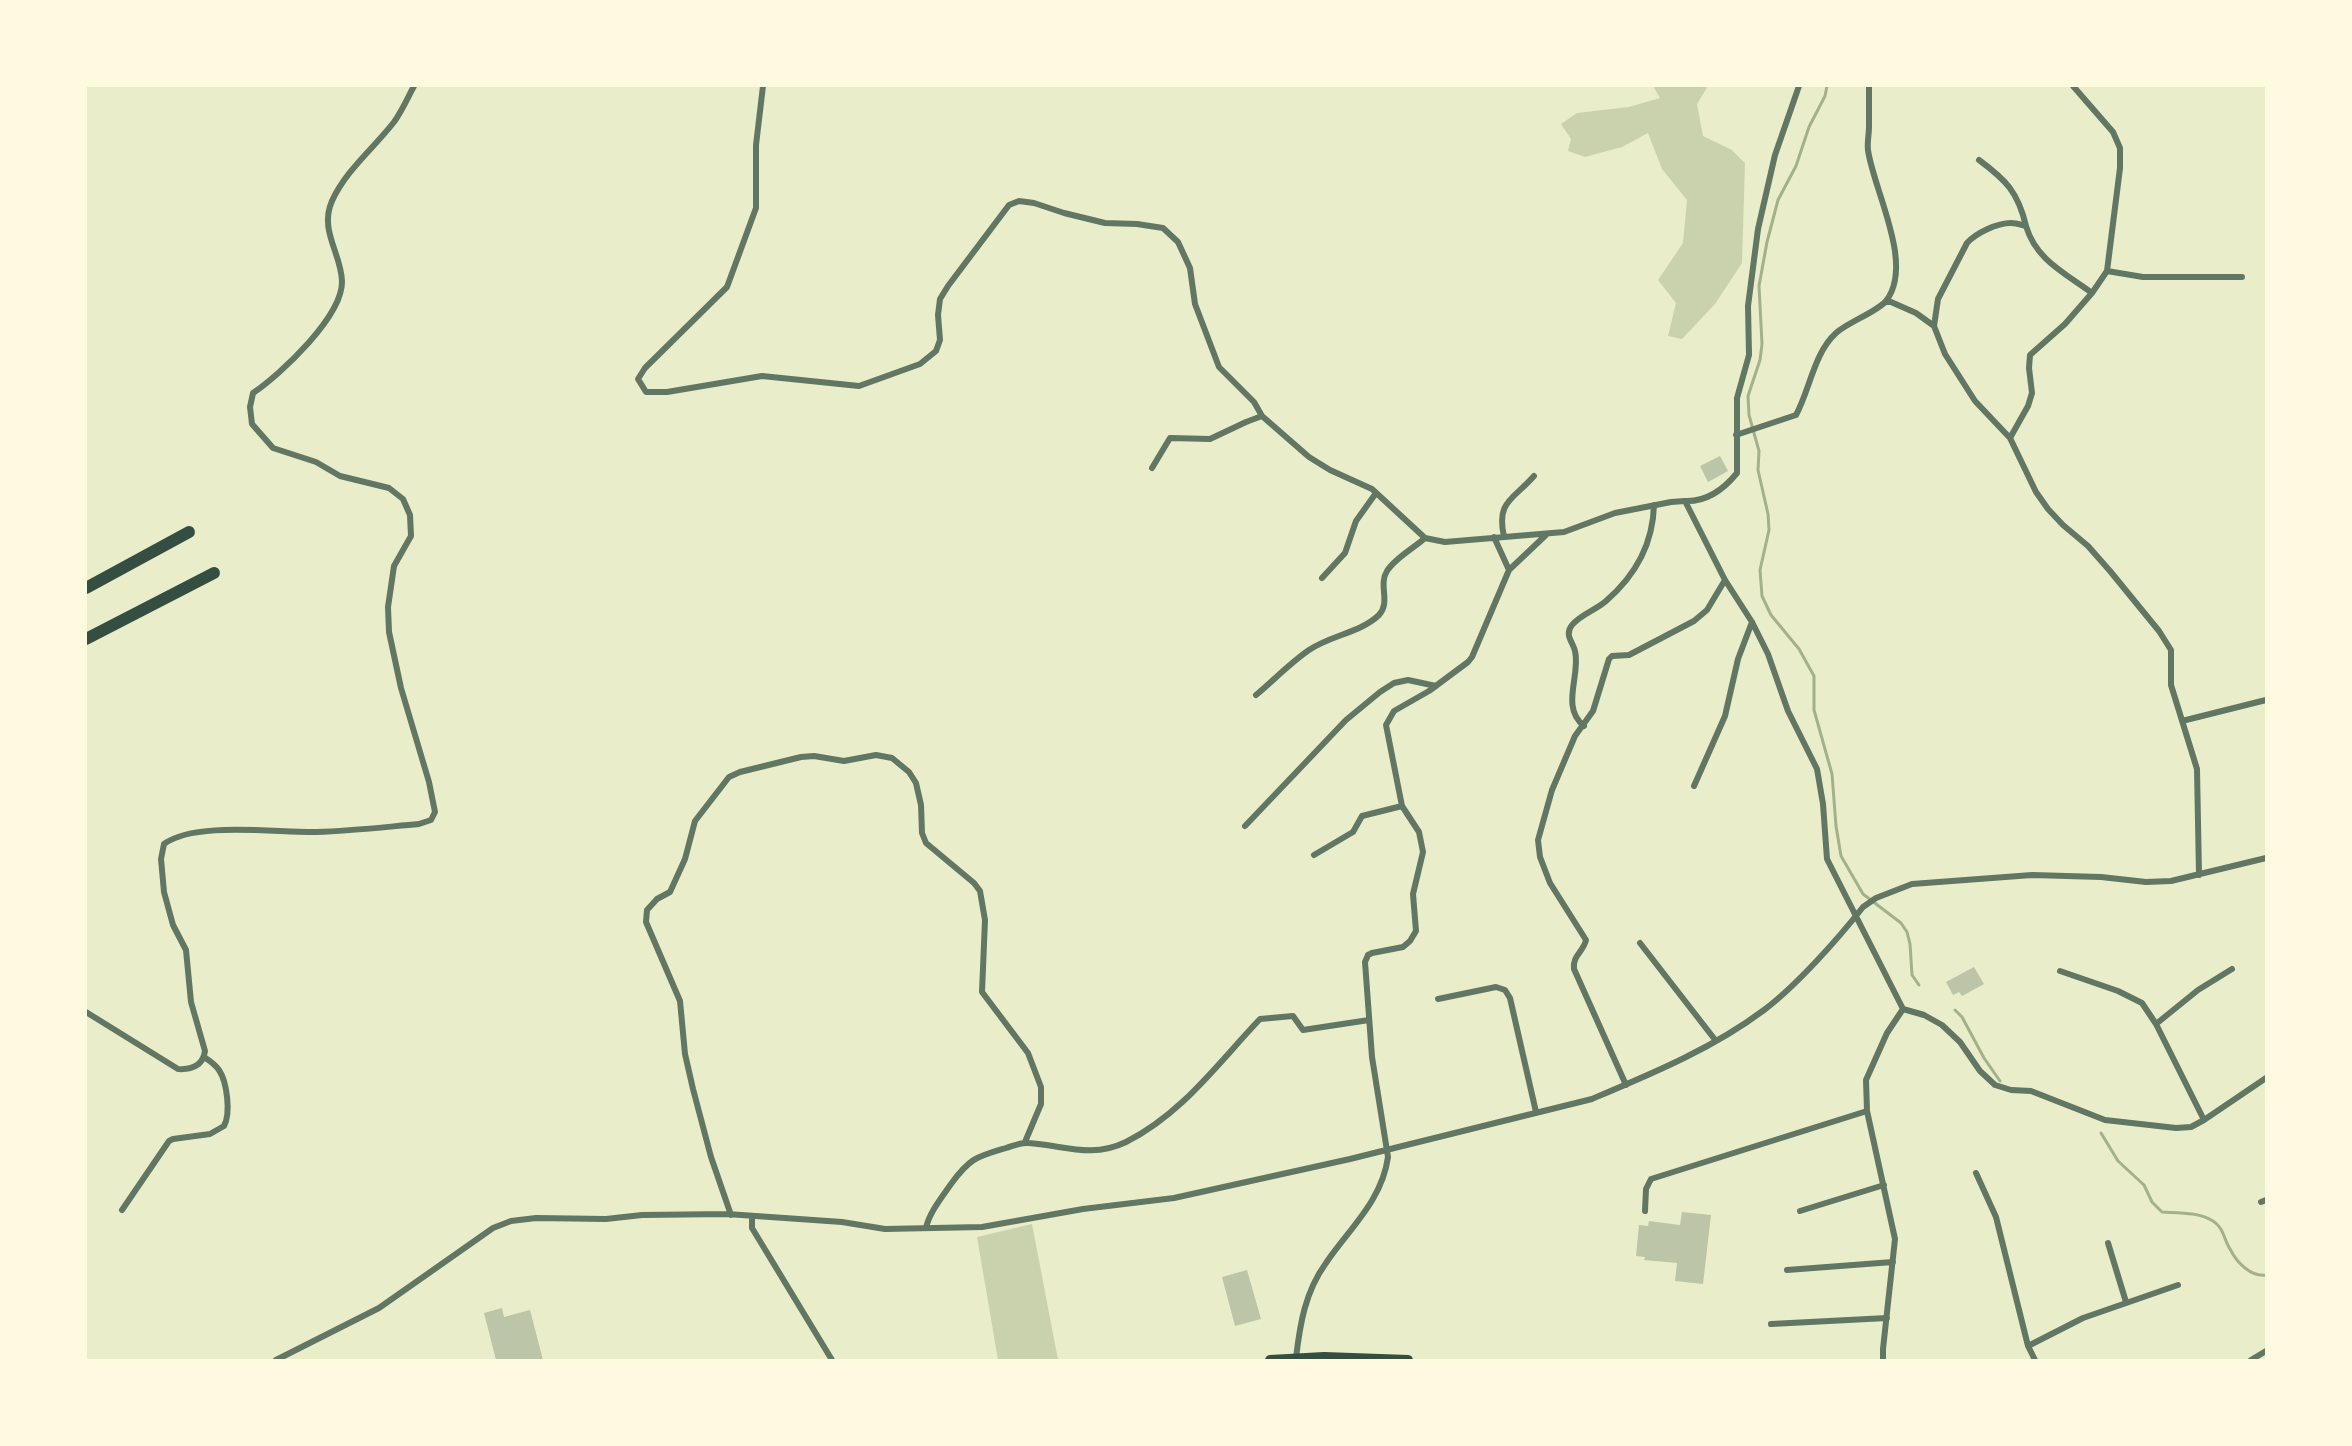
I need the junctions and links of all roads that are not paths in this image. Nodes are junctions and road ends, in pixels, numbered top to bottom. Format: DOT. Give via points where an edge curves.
graph roads {
  1 [pos="414,86"];
  2 [pos="763,86"];
  3 [pos="1799,86"];
  4 [pos="1869,86"];
  5 [pos="2073,86"];
  6 [pos="1979,160"];
  7 [pos="2026,226"];
  8 [pos="2107,271"];
  9 [pos="2242,277"];
  10 [pos="2092,293"];
  11 [pos="1886,302"];
  12 [pos="1934,326"];
  13 [pos="1262,416"];
  14 [pos="1736,435"];
  15 [pos="2010,438"];
  16 [pos="1152,468"];
  17 [pos="1534,476"];
  18 [pos="1376,493"];
  19 [pos="1685,501"];
  20 [pos="1654,505"];
  21 [pos="189,532"];
  22 [pos="1547,534"];
  23 [pos="1425,537"];
  24 [pos="1494,537"];
  25 [pos="1504,537"];
  26 [pos="1509,570"];
  27 [pos="214,573"];
  28 [pos="1322,578"];
  29 [pos="1725,580"];
  30 [pos="86,588"];
  31 [pos="1752,622"];
  32 [pos="86,639"];
  33 [pos="1436,686"];
  34 [pos="1256,694"];
  35 [pos="2266,700"];
  36 [pos="2182,721"];
  37 [pos="1584,726"];
  38 [pos="1694,786"];
  39 [pos="1402,806"];
  40 [pos="1245,826"];
  41 [pos="1314,855"];
  42 [pos="2266,858"];
  43 [pos="2199,875"];
  44 [pos="1856,915"];
  45 [pos="1640,943"];
  46 [pos="2232,969"];
  47 [pos="2060,971"];
  48 [pos="1438,999"];
  49 [pos="1903,1009"];
  50 [pos="86,1012"];
  51 [pos="1369,1020"];
  52 [pos="2156,1024"];
  53 [pos="1716,1041"];
  54 [pos="204,1058"];
  55 [pos="2266,1078"];
  56 [pos="1626,1085"];
  57 [pos="1867,1111"];
  58 [pos="1536,1112"];
  59 [pos="2204,1120"];
  60 [pos="1025,1142"];
  61 [pos="1386,1149"];
  62 [pos="1976,1173"];
  63 [pos="1884,1185"];
  64 [pos="122,1210"];
  65 [pos="1645,1211"];
  66 [pos="1800,1211"];
  67 [pos="731,1215"];
  68 [pos="752,1216"];
  69 [pos="926,1228"];
  70 [pos="2108,1243"];
  71 [pos="1893,1262"];
  72 [pos="1786,1270"];
  73 [pos="2178,1285"];
  74 [pos="2126,1302"];
  75 [pos="1887,1318"];
  76 [pos="1771,1324"];
  77 [pos="2028,1346"];
  78 [pos="2266,1351"];
  79 [pos="1296,1358"];
  80 [pos="276,1360"];
  81 [pos="832,1360"];
  82 [pos="1270,1360"];
  83 [pos="1408,1360"];
  84 [pos="1883,1360"];
  85 [pos="2035,1360"];
  86 [pos="2251,1360"];
  1 -- 54 [label="street" via="395,121 341,184 331,203 330,239 342,282 338,301 296,357 253,393 250,407 252,424 273,448 316,462 340,476 389,488 403,499 410,515 411,536 394,566 389,632 435,812 430,820 418,824 278,833 240,828 173,837 164,844 164,892 173,925 186,950 191,1002"];
  2 -- 13 [label="street" via="756,145 756,208 727,287 645,368 638,379 646,392 762,376 859,386 920,364 936,351 940,340 940,299 1009,205 1019,201 1105,223 1163,228 1178,242 1190,268 1195,304 1219,367 1254,402"];
  3 -- 14 [label="street" via="1775,155 1758,229 1748,306 1749,355 1737,398"];
  4 -- 11 [label="street" via="1867,149 1894,249 1895,278"];
  5 -- 8 [label="street" via="2113,132 2120,148"];
  6 -- 7 [label="street" via="2006,181"];
  7 -- 10 [label="street" via="2031,243 2045,259"];
  7 -- 12 [label="street" via="2011,223 1967,243 1938,299"];
  8 -- 9 [label="street" via="2144,277"];
  8 -- 10 [label="street"];
  10 -- 15 [label="street" via="2031,355 2028,368 2032,393"];
  11 -- 12 [label="street" via="1916,313"];
  11 -- 14 [label="street" via="1836,333 1820,353 1796,415"];
  12 -- 15 [label="street" via="1945,354 1975,401"];
  13 -- 16 [label="street" via="1210,440 1170,438"];
  13 -- 18 [label="street" via="1309,457"];
  14 -- 19 [label="street" via="1737,473 1716,493"];
  15 -- 36 [label="street" via="2048,509 2088,546 2165,640 2171,650 2170,685"];
  17 -- 25 [label="street" via="1502,512"];
  18 -- 23 [label="street"];
  18 -- 28 [label="street" via="1356,522 1345,553"];
  19 -- 20 [label="street"];
  19 -- 29 [label="street"];
  20 -- 22 [label="street"];
  20 -- 37 [label="street" via="1650,538 1641,558 1605,602 1578,620 1569,632 1576,658 1572,706"];
  21 -- 30 [label="highway"];
  22 -- 25 [label="street"];
  22 -- 26 [label="street"];
  23 -- 24 [label="street" via="1445,543"];
  23 -- 34 [label="street" via="1388,570 1384,578 1386,600 1378,615 1309,650"];
  24 -- 25 [label="street"];
  24 -- 26 [label="street"];
  26 -- 33 [label="street" via="1472,657"];
  27 -- 32 [label="highway"];
  29 -- 31 [label="street"];
  29 -- 37 [label="street" via="1707,610 1695,621 1629,655 1609,659 1600,694"];
  31 -- 38 [label="street" via="1738,659 1725,716"];
  31 -- 44 [label="street" via="1788,711 1817,769 1827,859"];
  33 -- 39 [label="street" via="1394,711 1386,724"];
  33 -- 40 [label="street" via="1408,680 1380,692 1346,720"];
  35 -- 36 [label="street"];
  36 -- 43 [label="street" via="2197,769"];
  37 -- 56 [label="street" via="1575,736 1552,790 1538,840 1550,883 1586,940 1575,958 1574,969"];
  39 -- 41 [label="street" via="1362,816 1353,832"];
  39 -- 51 [label="street" via="1422,841 1413,894 1416,931 1403,947 1368,955 1365,962"];
  42 -- 43 [label="street"];
  43 -- 44 [label="street" via="2146,882 2032,875 1912,884 1875,898"];
  44 -- 49 [label="street"];
  44 -- 53 [label="street" via="1764,1010"];
  45 -- 53 [label="street"];
  46 -- 52 [label="street"];
  47 -- 52 [label="street" via="2132,997 2142,1003"];
  48 -- 58 [label="street" via="1496,987 1505,990"];
  49 -- 57 [label="street" via="1887,1033 1866,1080"];
  49 -- 59 [label="street" via="1942,1025 1995,1085 2031,1091 2105,1119 2176,1128 2191,1127"];
  50 -- 54 [label="street" via="178,1069 189,1070"];
  51 -- 60 [label="street" via="1303,1030 1293,1016 1260,1019 1216,1070 1151,1129 1102,1150 1082,1151"];
  51 -- 61 [label="street"];
  52 -- 59 [label="street"];
  53 -- 56 [label="street"];
  54 -- 64 [label="street" via="213,1063 223,1078 227,1121 217,1131 169,1141"];
  55 -- 59 [label="street"];
  56 -- 58 [label="street" via="1592,1099"];
  57 -- 63 [label="street"];
  57 -- 65 [label="street" via="1652,1179 1646,1189"];
  58 -- 61 [label="street"];
  60 -- 67 [label="street" via="1041,1104 1041,1087 1028,1053 982,992 985,920 980,891 926,843 919,793 909,772 892,758 876,755 844,761 814,756 771,763 729,777 695,821 685,859 670,892 647,910 646,922 680,1001 693,1089"];
  60 -- 69 [label="street" via="978,1156 964,1167"];
  61 -- 69 [label="street" via="1174,1198 982,1227"];
  61 -- 79 [label="street" via="1386,1168 1379,1187 1362,1218 1312,1286 1300,1322"];
  62 -- 77 [label="street" via="1996,1218"];
  63 -- 66 [label="street"];
  63 -- 71 [label="street" via="1895,1239"];
  67 -- 68 [label="street"];
  67 -- 80 [label="street" via="511,1221 493,1228 379,1308"];
  68 -- 69 [label="street" via="885,1229"];
  68 -- 81 [label="street" via="752,1228"];
  70 -- 74 [label="street"];
  71 -- 72 [label="street"];
  71 -- 75 [label="street"];
  73 -- 74 [label="street"];
  74 -- 77 [label="street" via="2083,1318"];
  75 -- 76 [label="street"];
  75 -- 84 [label="street"];
  77 -- 85 [label="street"];
  78 -- 86 [label="street"];
  79 -- 82 [label="main road"];
  79 -- 83 [label="main road"];
}
